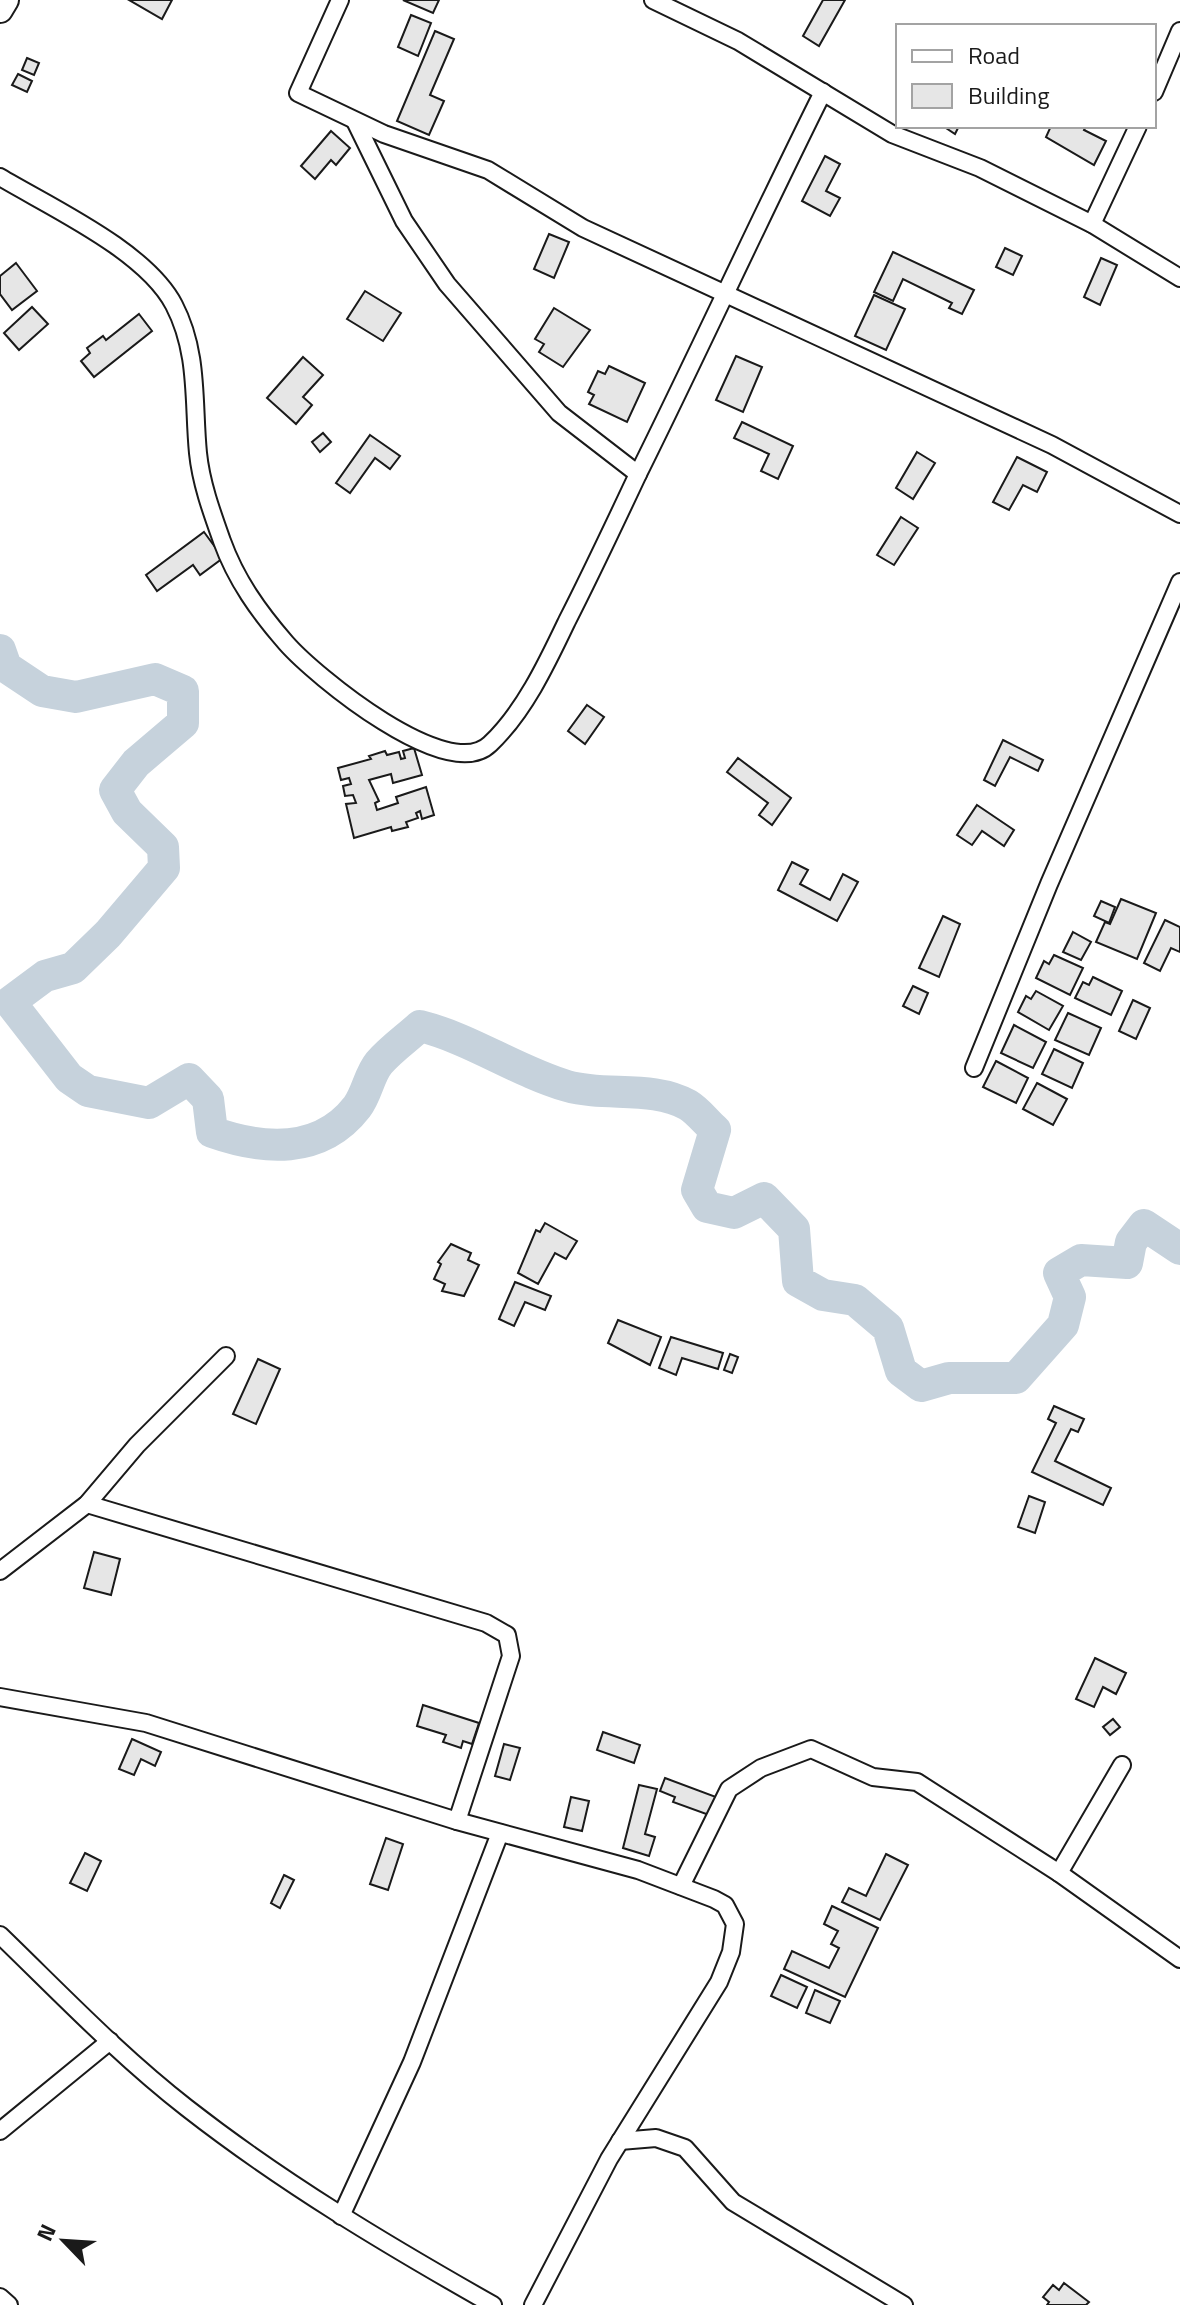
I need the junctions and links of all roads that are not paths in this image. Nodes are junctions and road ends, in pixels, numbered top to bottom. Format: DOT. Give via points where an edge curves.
graph roads {
  1 [pos="6,0"];
  2 [pos="340,0"];
  3 [pos="653,0"];
  4 [pos="0,10"];
  5 [pos="1180,31"];
  6 [pos="1156,87"];
  7 [pos="823,92"];
  8 [pos="355,121"];
  9 [pos="1137,128"];
  10 [pos="0,177"];
  11 [pos="1092,224"];
  12 [pos="1180,278"];
  13 [pos="728,294"];
  14 [pos="638,474"];
  15 [pos="1180,514"];
  16 [pos="1180,582"];
  17 [pos="974,1068"];
  18 [pos="226,1356"];
  19 [pos="87,1504"];
  20 [pos="0,1571"];
  21 [pos="0,1697"];
  22 [pos="1122,1765"];
  23 [pos="457,1821"];
  24 [pos="500,1833"];
  25 [pos="1059,1873"];
  26 [pos="681,1886"];
  27 [pos="0,1935"];
  28 [pos="1180,1959"];
  29 [pos="110,2041"];
  30 [pos="0,2131"];
  31 [pos="620,2141"];
  32 [pos="341,2216"];
  33 [pos="0,2297"];
  34 [pos="9,2305"];
  35 [pos="493,2305"];
  36 [pos="533,2305"];
  37 [pos="904,2305"];
  1 -- 4 [label="main road"];
  2 -- 8 [label="street" via="298,93"];
  3 -- 7 [label="street" via="738,41"];
  5 -- 6 [label="street"];
  7 -- 11 [label="street" via="892,134 980,168"];
  7 -- 13 [label="street"];
  8 -- 13 [label="street" via="488,170 583,228"];
  8 -- 14 [label="street" via="404,221 447,284 559,413"];
  9 -- 11 [label="street"];
  10 -- 14 [label="street" via="151,274 174,305 194,361 201,468 223,544 243,588 288,645 362,710 441,750 469,755 489,746 514,715 546,663"];
  11 -- 12 [label="street"];
  13 -- 14 [label="street"];
  13 -- 15 [label="street" via="1052,445"];
  16 -- 17 [label="street"];
  18 -- 19 [label="street"];
  19 -- 20 [label="street"];
  19 -- 23 [label="street" via="486,1623 507,1635 511,1656"];
  21 -- 23 [label="street" via="146,1723"];
  22 -- 25 [label="street"];
  23 -- 24 [label="street"];
  24 -- 26 [label="street"];
  24 -- 32 [label="street" via="412,2062"];
  25 -- 26 [label="street" via="917,1782 873,1777 811,1749 761,1768 729,1789"];
  25 -- 28 [label="street"];
  26 -- 31 [label="street" via="728,1909 735,1924 731,1952 702,2014"];
  27 -- 29 [label="street"];
  29 -- 30 [label="street"];
  29 -- 32 [label="street" via="187,2108"];
  31 -- 36 [label="street"];
  31 -- 37 [label="street" via="656,2138 685,2148 733,2202"];
  32 -- 35 [label="street"];
  33 -- 34 [label="street"];
}
